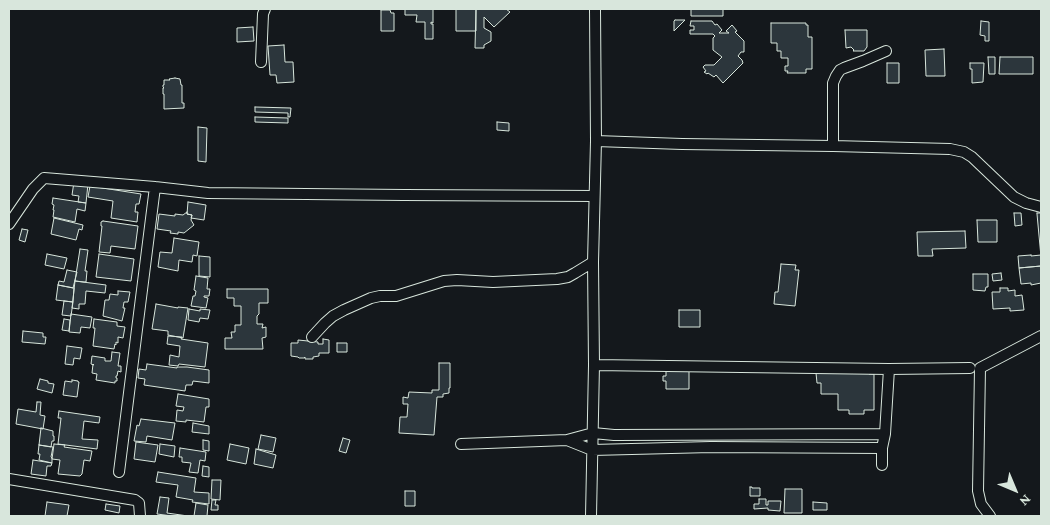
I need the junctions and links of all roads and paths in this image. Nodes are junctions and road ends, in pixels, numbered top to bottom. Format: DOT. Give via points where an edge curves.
graph roads {
  1 [pos="265,9"];
  2 [pos="595,9"];
  3 [pos="886,51"];
  4 [pos="261,62"];
  5 [pos="596,140"];
  6 [pos="833,146"];
  7 [pos="155,187"];
  8 [pos="594,196"];
  9 [pos="1041,207"];
  10 [pos="9,224"];
  11 [pos="593,262"];
  12 [pos="1041,336"];
  13 [pos="312,337"];
  14 [pos="594,365"];
  15 [pos="970,368"];
  16 [pos="889,369"];
  17 [pos="593,433"];
  18 [pos="822,434"];
  19 [pos="885,434"];
  20 [pos="712,435"];
  21 [pos="765,435"];
  22 [pos="567,440"];
  23 [pos="461,444"];
  24 [pos="711,447"];
  25 [pos="821,447"];
  26 [pos="765,448"];
  27 [pos="882,448"];
  28 [pos="592,450"];
  29 [pos="882,465"];
  30 [pos="119,472"];
  31 [pos="9,479"];
  32 [pos="140,516"];
  33 [pos="591,516"];
  34 [pos="990,516"];
  1 -- 4 [label="street"];
  2 -- 5 [label="street"];
  3 -- 6 [label="street" via="844,68 836,76 833,83"];
  5 -- 6 [label="street"];
  5 -- 8 [label="street"];
  6 -- 9 [label="street" via="964,152 1014,197"];
  7 -- 8 [label="street" via="201,193"];
  7 -- 10 [label="street" via="44,178"];
  7 -- 30 [label="street"];
  8 -- 11 [label="street"];
  11 -- 13 [label="street" via="575,274 557,279 444,281 396,296 371,298 333,316"];
  11 -- 14 [label="street"];
  12 -- 34 [label="street" via="980,368 978,491 980,504"];
  14 -- 16 [label="street"];
  14 -- 17 [label="street"];
  15 -- 16 [label="street"];
  16 -- 19 [label="street"];
  17 -- 20 [label="street" via="614,436"];
  17 -- 22 [label="street"];
  17 -- 28 [label="street"];
  18 -- 19 [label="street"];
  18 -- 21 [label="street"];
  18 -- 25 [label="street"];
  19 -- 27 [label="street"];
  20 -- 21 [label="street"];
  20 -- 24 [label="street"];
  21 -- 26 [label="street"];
  22 -- 23 [label="street"];
  22 -- 28 [label="street"];
  24 -- 26 [label="street"];
  24 -- 28 [label="street"];
  25 -- 26 [label="street"];
  25 -- 27 [label="street"];
  27 -- 29 [label="street"];
  28 -- 33 [label="street"];
  31 -- 32 [label="street" via="135,500 139,503"];
}
